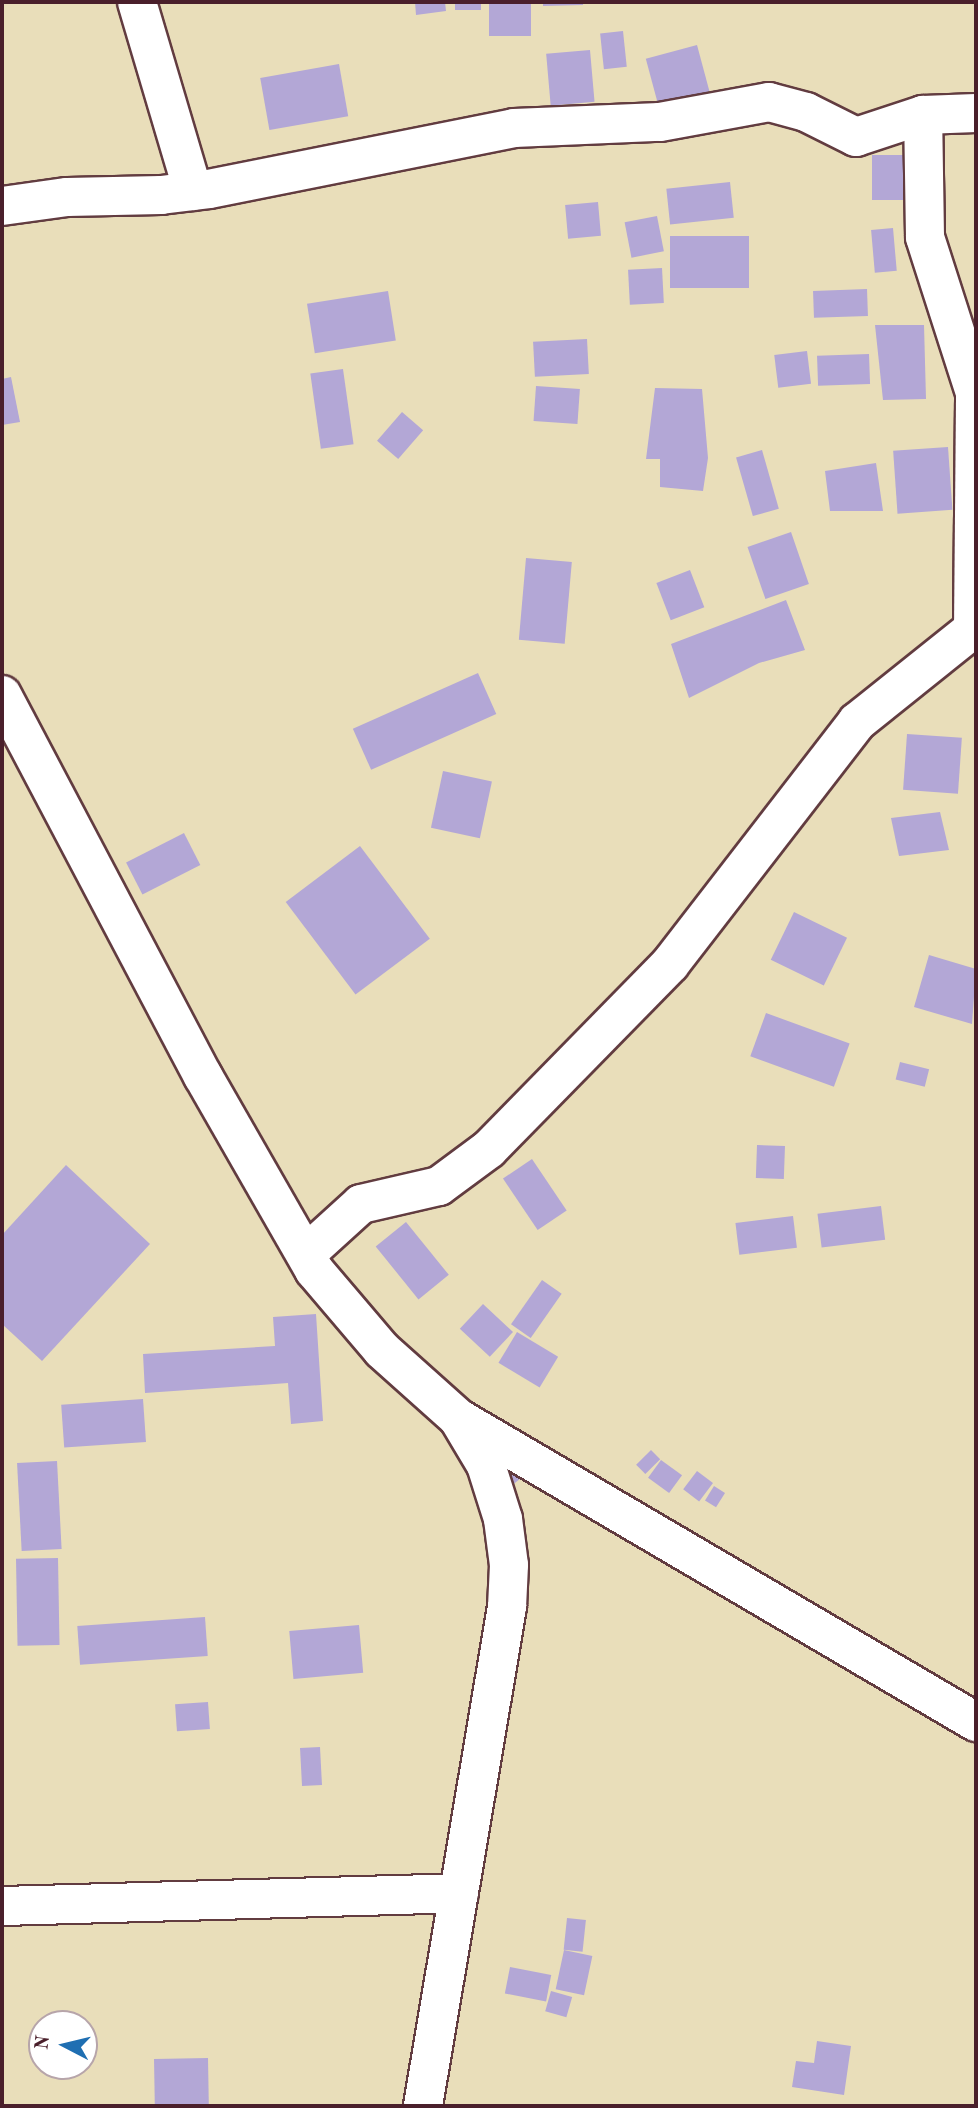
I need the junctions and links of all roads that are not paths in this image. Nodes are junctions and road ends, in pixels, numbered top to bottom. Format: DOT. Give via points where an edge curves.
graph roads {
  1 [pos="137,2"];
  2 [pos="976,113"];
  3 [pos="923,116"];
  4 [pos="193,191"];
  5 [pos="2,206"];
  6 [pos="966,651"];
  7 [pos="2,695"];
  8 [pos="306,1254"];
  9 [pos="458,1418"];
  10 [pos="976,1722"];
  11 [pos="458,1893"];
  12 [pos="2,1906"];
  13 [pos="423,2106"];
  1 -- 4 [label="street"];
  2 -- 3 [label="street"];
  3 -- 4 [label="street" via="856,137 806,113 769,102 660,122 514,128"];
  3 -- 6 [label="street" via="925,237 975,393 973,629"];
  4 -- 5 [label="street" via="67,197"];
  6 -- 8 [label="street" via="858,722 670,964 489,1149 439,1186 361,1204"];
  7 -- 8 [label="street" via="203,1076"];
  8 -- 9 [label="street" via="382,1350"];
  9 -- 10 [label="street"];
  9 -- 11 [label="street" via="486,1465 503,1519 509,1565 507,1607"];
  11 -- 12 [label="street"];
  11 -- 13 [label="street"];
}
